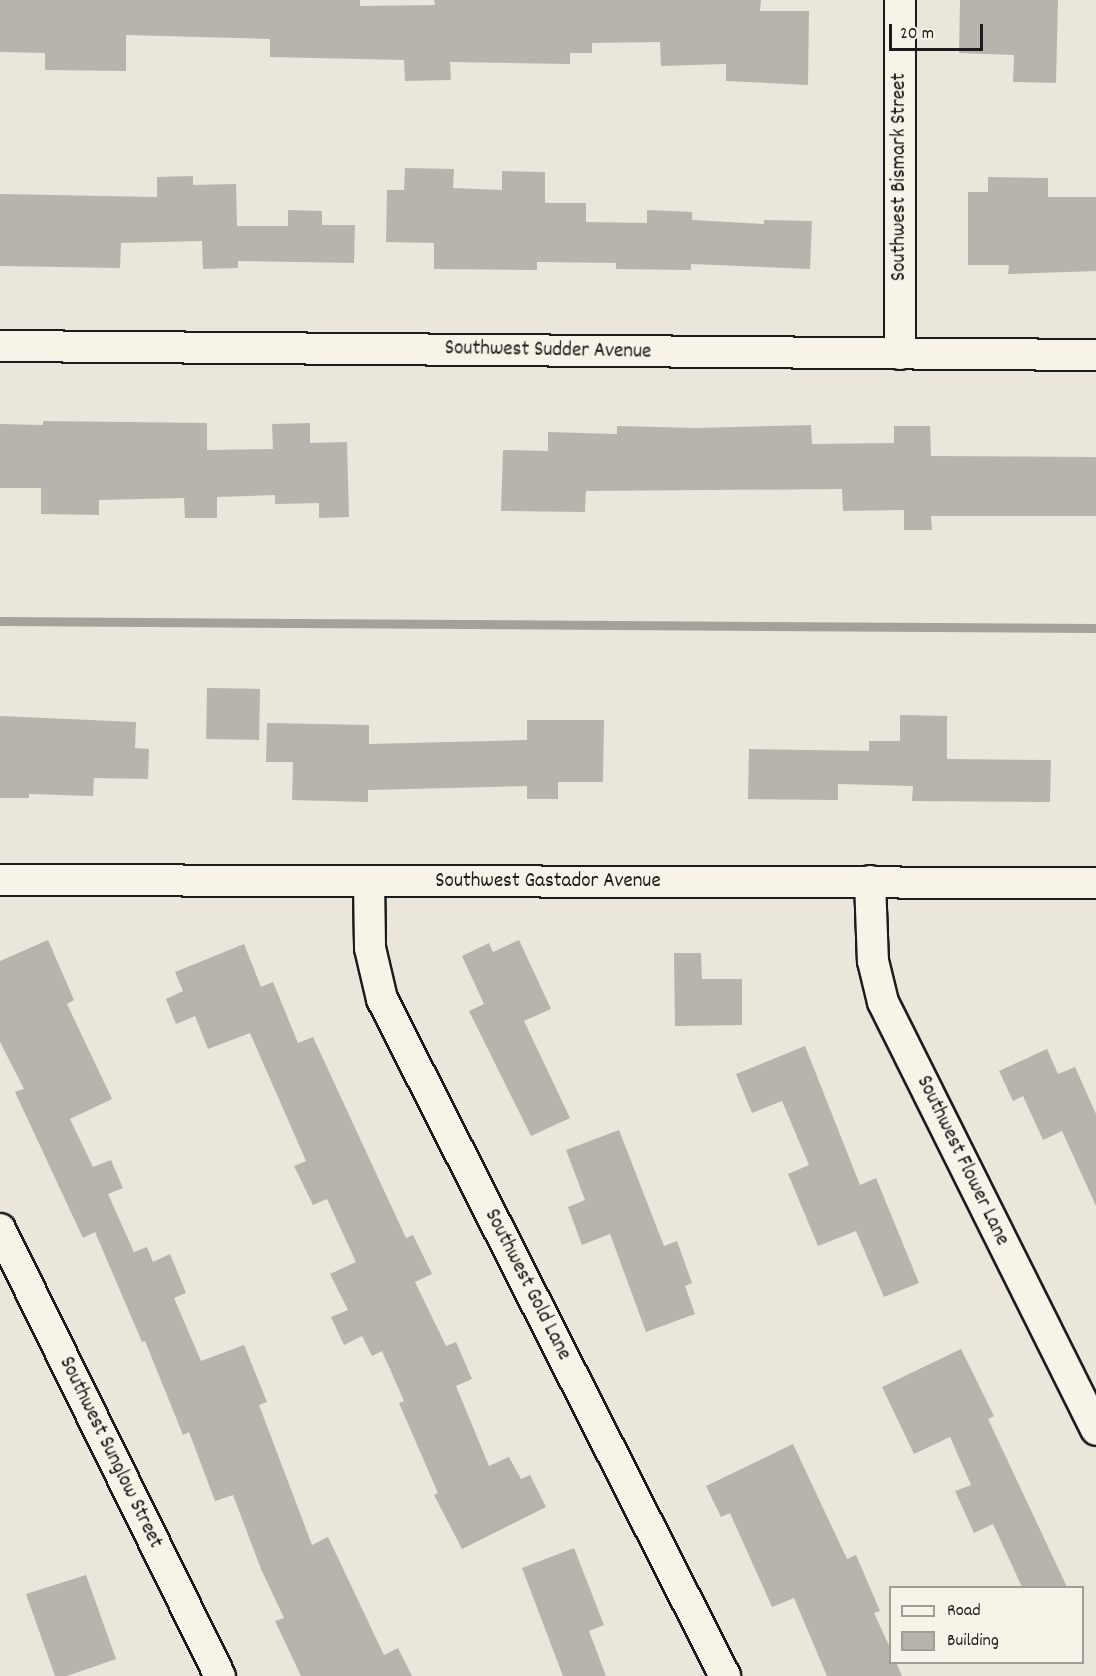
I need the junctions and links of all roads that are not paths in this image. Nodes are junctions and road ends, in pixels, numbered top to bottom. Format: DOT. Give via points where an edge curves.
graph roads {
  1 [pos="900,0"];
  2 [pos="0,346"];
  3 [pos="900,354"];
  4 [pos="1096,355"];
  5 [pos="0,880"];
  6 [pos="870,881"];
  7 [pos="369,882"];
  8 [pos="1096,883"];
  9 [pos="0,1229"];
  10 [pos="7,1259"];
  11 [pos="1096,1430"];
  12 [pos="220,1676"];
  13 [pos="725,1676"];
  1 -- 3 [label="street, Southwest Bismark Street"];
  2 -- 3 [label="street, Southwest Sudder Avenue"];
  3 -- 4 [label="street, Southwest Sudder Avenue"];
  5 -- 7 [label="street, Southwest Gastador Avenue"];
  6 -- 7 [label="street, Southwest Gastador Avenue"];
  6 -- 8 [label="street, Southwest Gastador Avenue"];
  6 -- 11 [label="street, Southwest Flower Lane" via="873,961 883,1002"];
  7 -- 13 [label="street, Southwest Gold Lane" via="370,948 382,999"];
  9 -- 10 [label="street, Southwest Sunglow Street"];
  10 -- 12 [label="street, Southwest Sunglow Street"];
}
